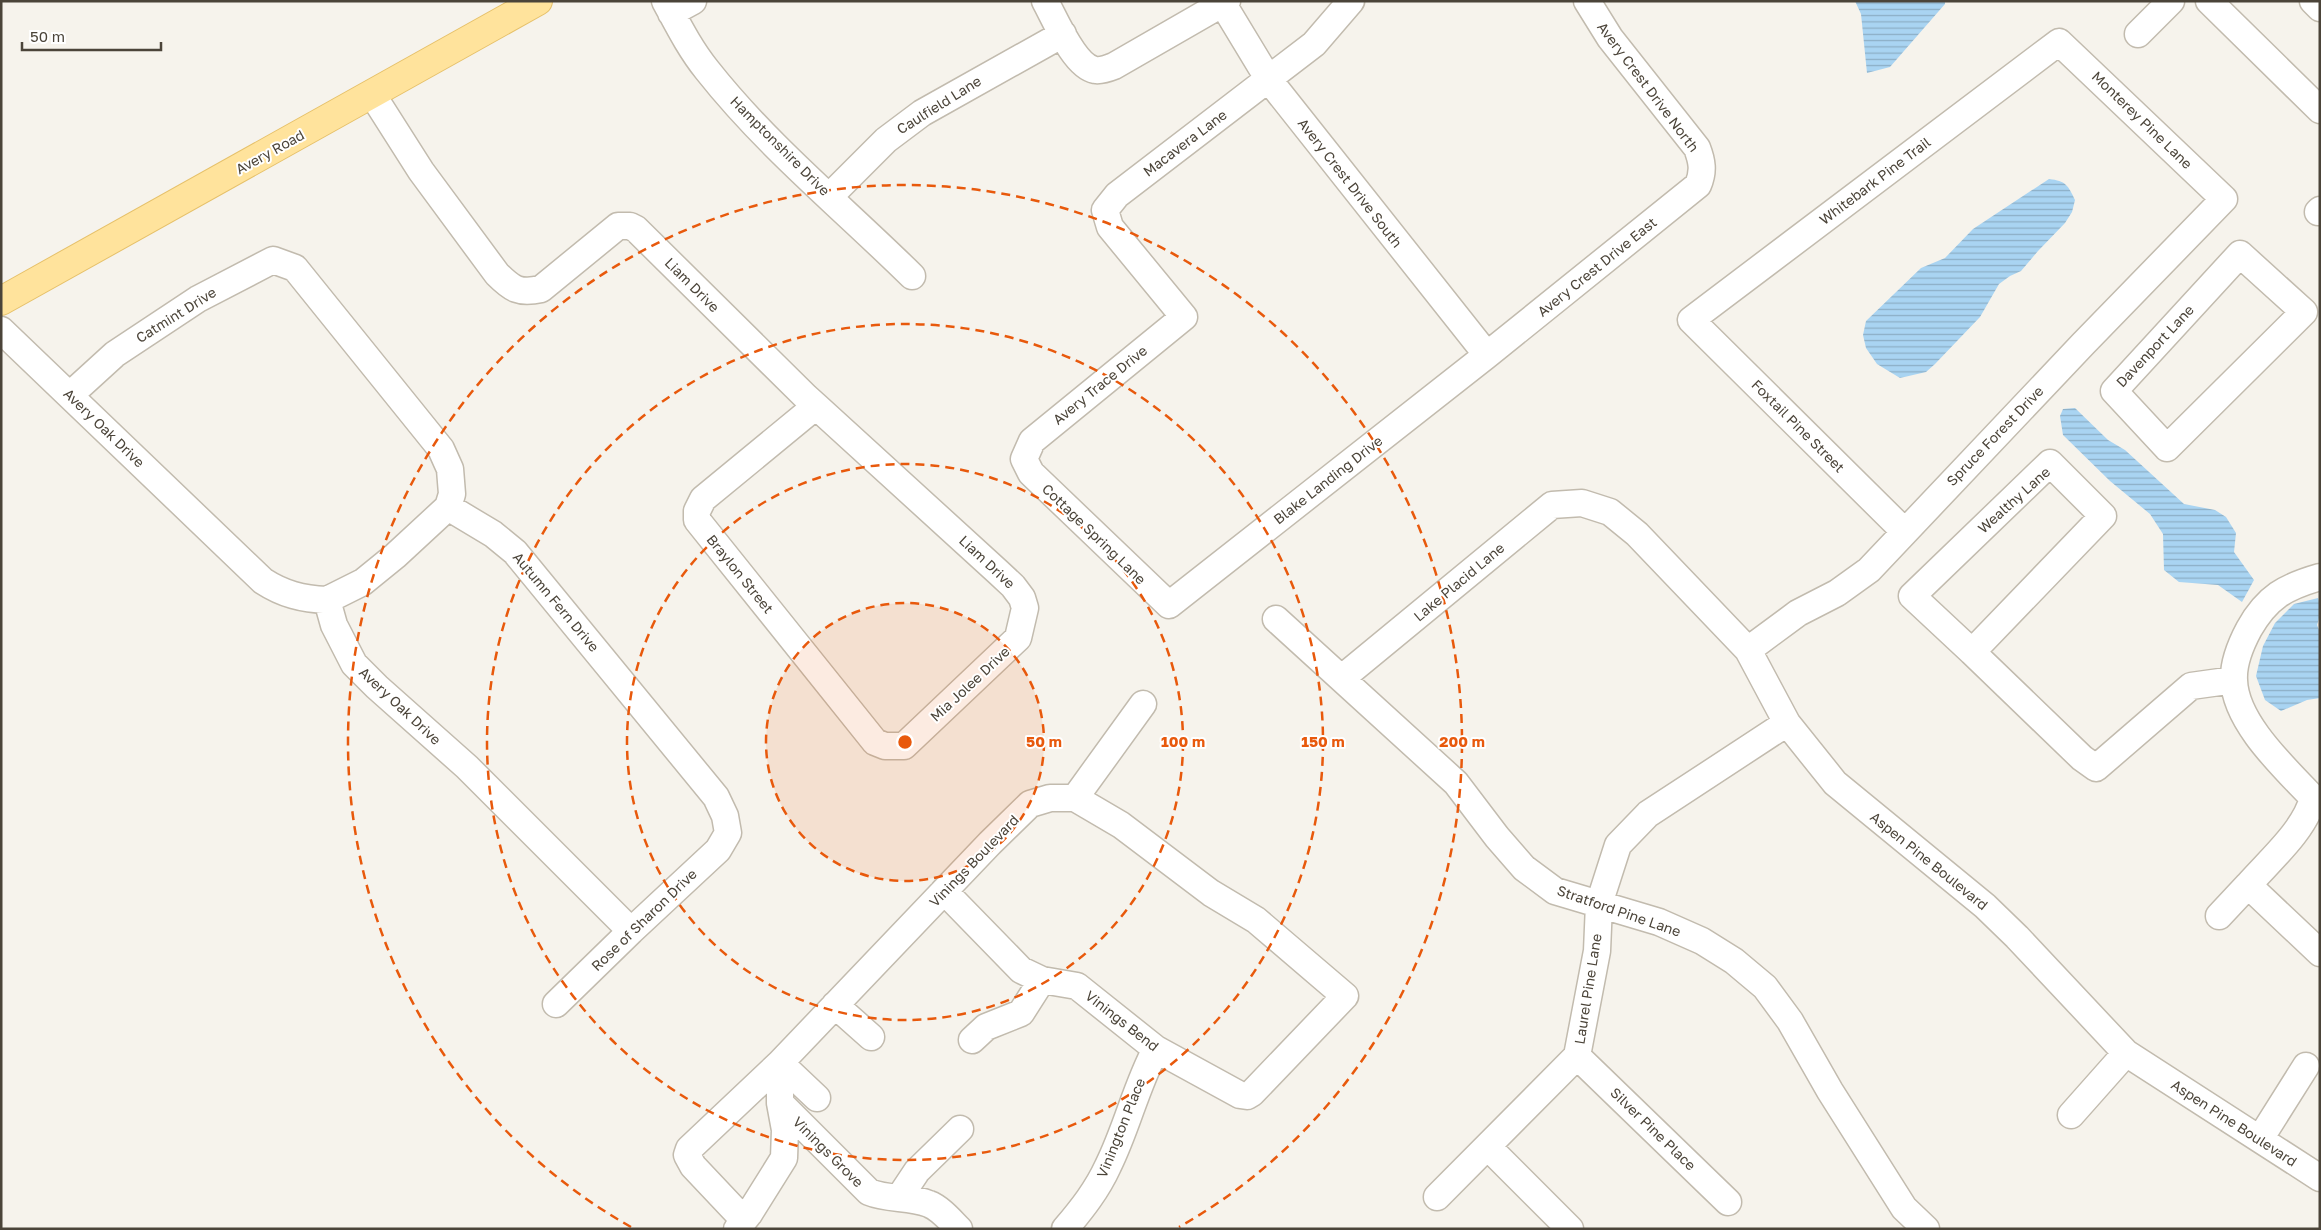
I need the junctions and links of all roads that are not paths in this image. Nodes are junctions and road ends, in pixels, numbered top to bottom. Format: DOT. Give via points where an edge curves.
graph roads {
  1 [pos="538,1"];
  2 [pos="1045,1"];
  3 [pos="1351,1"];
  4 [pos="1587,1"];
  5 [pos="2170,1"];
  6 [pos="2209,1"];
  7 [pos="2314,1"];
  8 [pos="1225,2"];
  9 [pos="677,5"];
  10 [pos="2320,8"];
  11 [pos="1063,34"];
  12 [pos="2138,34"];
  13 [pos="2059,42"];
  14 [pos="1269,80"];
  15 [pos="372,94"];
  16 [pos="2320,110"];
  17 [pos="1703,175"];
  18 [pos="830,196"];
  19 [pos="2224,199"];
  20 [pos="912,276"];
  21 [pos="1,301"];
  22 [pos="1184,317"];
  23 [pos="1691,320"];
  24 [pos="2312,320"];
  25 [pos="1,330"];
  26 [pos="1487,355"];
  27 [pos="70,395"];
  28 [pos="816,406"];
  29 [pos="1024,459"];
  30 [pos="1582,503"];
  31 [pos="448,507"];
  32 [pos="1904,531"];
  33 [pos="2320,577"];
  34 [pos="327,600"];
  35 [pos="1169,605"];
  36 [pos="1026,608"];
  37 [pos="1276,619"];
  38 [pos="1748,650"];
  39 [pos="1972,652"];
  40 [pos="1342,678"];
  41 [pos="2234,680"];
  42 [pos="1143,704"];
  43 [pos="1787,723"];
  44 [pos="897,747"];
  45 [pos="1075,798"];
  46 [pos="2317,800"];
  47 [pos="728,834"];
  48 [pos="2248,885"];
  49 [pos="944,892"];
  50 [pos="1599,904"];
  51 [pos="2219,916"];
  52 [pos="631,930"];
  53 [pos="2320,953"];
  54 [pos="1042,980"];
  55 [pos="556,1004"];
  56 [pos="836,1005"];
  57 [pos="871,1037"];
  58 [pos="972,1040"];
  59 [pos="1156,1049"];
  60 [pos="2126,1053"];
  61 [pos="1577,1056"];
  62 [pos="780,1063"];
  63 [pos="2306,1066"];
  64 [pos="817,1098"];
  65 [pos="780,1103"];
  66 [pos="2072,1115"];
  67 [pos="960,1129"];
  68 [pos="2260,1139"];
  69 [pos="1488,1147"];
  70 [pos="2320,1178"];
  71 [pos="1437,1197"];
  72 [pos="899,1198"];
  73 [pos="1728,1202"];
  74 [pos="740,1224"];
  75 [pos="959,1229"];
  76 [pos="1065,1229"];
  77 [pos="1570,1229"];
  78 [pos="1926,1229"];
  1 -- 15 [label="main road, Avery Road"];
  2 -- 11 [label="street"];
  3 -- 14 [label="street, Macavera Lane" via="1314,44"];
  4 -- 17 [label="street, Avery Crest Drive North" via="1610,38 1697,148"];
  5 -- 12 [label="street"];
  6 -- 16 [label="street"];
  7 -- 10 [label="street"];
  8 -- 11 [label="street" via="1106,69 1095,70 1085,65"];
  8 -- 14 [label="street, Avery Crest Drive South"];
  9 -- 18 [label="street, Hamptonshire Drive" via="687,42 707,70 745,113"];
  11 -- 18 [label="street, Caulfield Lane" via="916,117 886,140"];
  13 -- 19 [label="street, Monterey Pine Lane"];
  13 -- 23 [label="street, Whitebark Pine Trail"];
  14 -- 22 [label="street, Macavera Lane" via="1117,195 1105,210 1110,227"];
  14 -- 26 [label="street, Avery Crest Drive South"];
  15 -- 21 [label="main road, Avery Road"];
  15 -- 28 [label="street, Liam Drive" via="421,171 510,288 541,289 606,234 618,226 630,226"];
  17 -- 26 [label="street, Avery Crest Drive East" via="1690,193"];
  18 -- 20 [label="street, Hamptonshire Drive"];
  19 -- 32 [label="street, Spruce Forest Drive"];
  22 -- 29 [label="street, Avery Trace Drive" via="1032,441"];
  23 -- 32 [label="street, Foxtail Pine Street"];
  24 -- 24 [label="street, Davenport Lane" via="2166,448 2114,391 2240,254"];
  25 -- 27 [label="street, Avery Oak Drive"];
  26 -- 35 [label="street, Blake Landing Drive"];
  27 -- 31 [label="street, Catmint Drive" via="115,354 198,299 273,260 295,268 441,449 450,469 452,494"];
  27 -- 34 [label="street, Avery Oak Drive" via="262,581 302,599"];
  28 -- 36 [label="street, Liam Drive" via="1014,586"];
  28 -- 44 [label="street, Braylon Street" via="703,499 697,520 875,742"];
  29 -- 35 [label="street, Cottage Spring Lane" via="1031,474"];
  30 -- 38 [label="street, Aspen Pine Boulevard" via="1610,512 1637,534"];
  30 -- 40 [label="street, Lake Placid Lane" via="1552,506"];
  31 -- 34 [label="street" via="363,582"];
  31 -- 47 [label="street, Autumn Fern Drive" via="493,534 515,552 716,797 725,816"];
  32 -- 38 [label="street, Spruce Forest Drive" via="1869,570 1837,593 1798,613"];
  33 -- 41 [label="street" via="2287,588 2269,601 2240,646"];
  34 -- 52 [label="street, Avery Oak Drive" via="334,625 354,664 467,767"];
  36 -- 44 [label="street, Mia Jolee Drive" via="1018,638 1008,649 914,738"];
  37 -- 40 [label="street, Stratford Pine Lane"];
  38 -- 43 [label="street, Aspen Pine Boulevard"];
  39 -- 39 [label="street, Wealthy Lane" via="1912,596 2050,463 2103,516"];
  39 -- 41 [label="street, Wealthy Lane" via="2096,768 2191,686"];
  40 -- 50 [label="street, Stratford Pine Lane" via="1456,784 1524,868 1555,891"];
  41 -- 46 [label="street" via="2241,710 2262,743"];
  42 -- 45 [label="street"];
  43 -- 50 [label="street, Laurel Pine Lane" via="1648,814 1618,845"];
  43 -- 60 [label="street, Aspen Pine Boulevard" via="1834,783 1985,906"];
  45 -- 49 [label="street, Vinings Boulevard" via="1050,798 1030,804"];
  45 -- 59 [label="street, Vinings Bend" via="1121,825 1211,893 1256,920 1345,996 1247,1096"];
  46 -- 48 [label="street" via="2300,826"];
  47 -- 52 [label="street, Rose of Sharon Drive" via="718,850"];
  48 -- 51 [label="street"];
  48 -- 53 [label="street"];
  49 -- 54 [label="street, Vinings Bend" via="1021,970"];
  49 -- 56 [label="street, Vinings Boulevard"];
  50 -- 61 [label="street, Laurel Pine Lane" via="1597,951"];
  50 -- 78 [label="street, Stratford Pine Lane" via="1660,922 1702,941 1734,961 1765,987 1790,1021 1904,1208"];
  52 -- 55 [label="street, Rose of Sharon Drive"];
  54 -- 58 [label="street" via="1021,1013 986,1027"];
  54 -- 59 [label="street, Vinings Bend" via="1077,986"];
  56 -- 57 [label="street"];
  56 -- 62 [label="street, Vinings Boulevard"];
  59 -- 76 [label="street, Vinington Place" via="1109,1165 1089,1201"];
  60 -- 66 [label="street"];
  60 -- 68 [label="street, Aspen Pine Boulevard"];
  61 -- 69 [label="street, Laurel Pine Lane"];
  61 -- 73 [label="street, Silver Pine Place"];
  62 -- 64 [label="street"];
  62 -- 65 [label="street"];
  62 -- 74 [label="street, Vinings Boulevard" via="689,1149 687,1155"];
  63 -- 68 [label="street"];
  65 -- 72 [label="street, Vinings Grove" via="869,1192 880,1197"];
  65 -- 74 [label="street" via="785,1130 784,1158"];
  67 -- 72 [label="street" via="917,1171"];
  68 -- 70 [label="street, Aspen Pine Boulevard"];
  69 -- 71 [label="street, Laurel Pine Lane"];
  69 -- 77 [label="street"];
  72 -- 75 [label="street, Vinings Grove" via="931,1204"];
}
